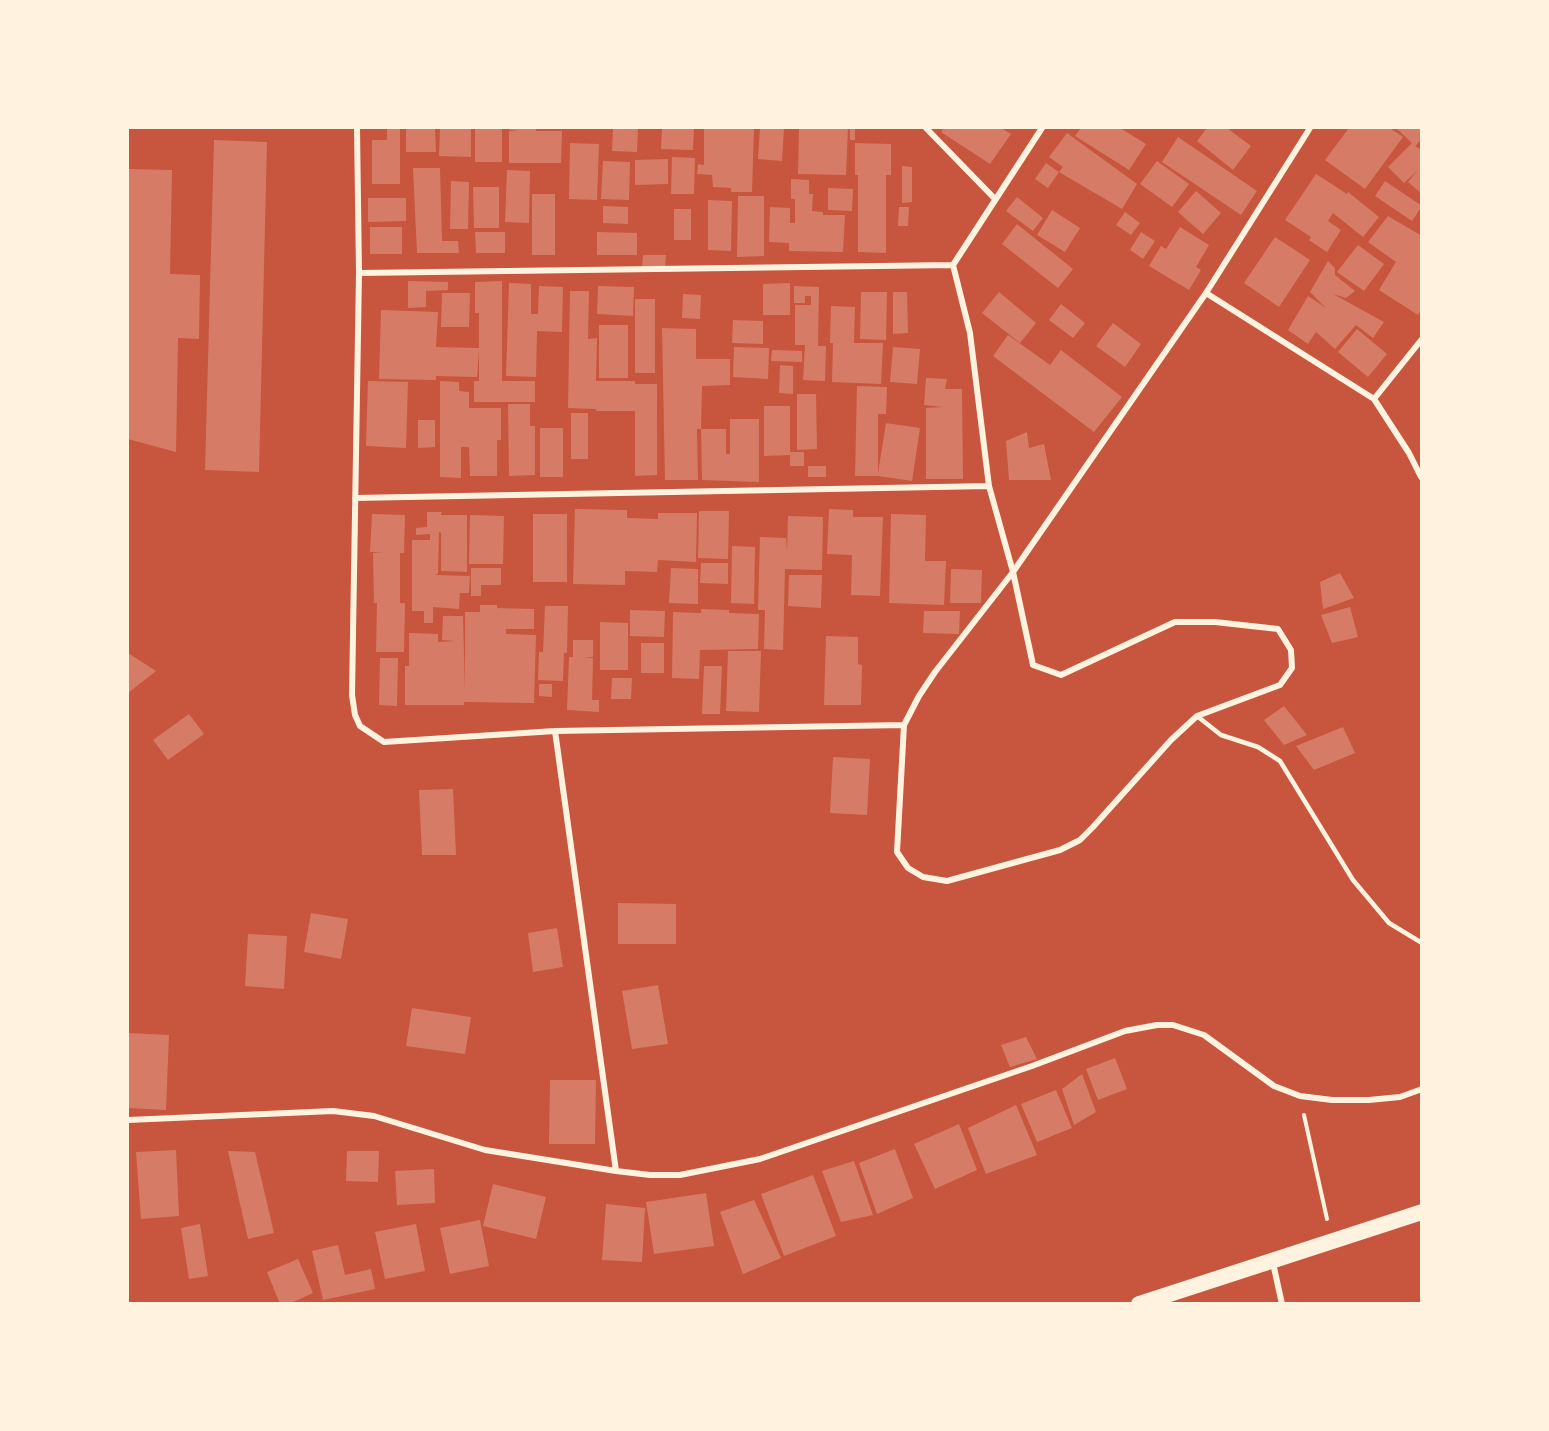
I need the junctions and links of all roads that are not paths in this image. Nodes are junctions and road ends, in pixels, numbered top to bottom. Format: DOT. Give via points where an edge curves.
graph roads {
  1 [pos="357,128"];
  2 [pos="926,128"];
  3 [pos="1042,128"];
  4 [pos="1310,128"];
  5 [pos="995,199"];
  6 [pos="953,265"];
  7 [pos="359,273"];
  8 [pos="1206,293"];
  9 [pos="1422,339"];
  10 [pos="1374,399"];
  11 [pos="1421,477"];
  12 [pos="989,486"];
  13 [pos="355,498"];
  14 [pos="1013,572"];
  15 [pos="1197,716"];
  16 [pos="904,725"];
  17 [pos="555,731"];
  18 [pos="1422,943"];
  19 [pos="1422,1089"];
  20 [pos="128,1120"];
  21 [pos="616,1171"];
  22 [pos="1422,1212"];
  23 [pos="1272,1259"];
  24 [pos="1139,1304"];
  25 [pos="1282,1304"];
  1 -- 7 [label="street"];
  2 -- 5 [label="street"];
  3 -- 5 [label="street"];
  4 -- 8 [label="street"];
  5 -- 6 [label="street"];
  6 -- 7 [label="street"];
  6 -- 12 [label="street" via="970,333"];
  7 -- 13 [label="street"];
  8 -- 10 [label="street"];
  8 -- 14 [label="street"];
  9 -- 10 [label="street"];
  10 -- 11 [label="street"];
  12 -- 13 [label="street"];
  12 -- 14 [label="street"];
  13 -- 17 [label="street" via="352,695 360,726 384,742"];
  14 -- 15 [label="street" via="1033,665 1061,675 1175,622 1278,629 1292,650 1292,668 1280,685"];
  14 -- 16 [label="street" via="935,672"];
  15 -- 16 [label="street" via="1080,840 1060,850 946,881 922,877 908,868 897,852"];
  15 -- 18 [label="lane" via="1221,735 1258,747 1280,761 1353,880 1389,923"];
  16 -- 17 [label="street"];
  17 -- 21 [label="street"];
  19 -- 21 [label="street" via="1400,1097 1369,1100 1300,1096 1274,1086 1204,1035 1173,1025 1157,1025 1125,1031 760,1159 680,1175"];
  20 -- 21 [label="street" via="333,1111 374,1116 485,1150"];
  22 -- 23 [label="highway"];
  23 -- 24 [label="highway"];
  23 -- 25 [label="street"];
}
